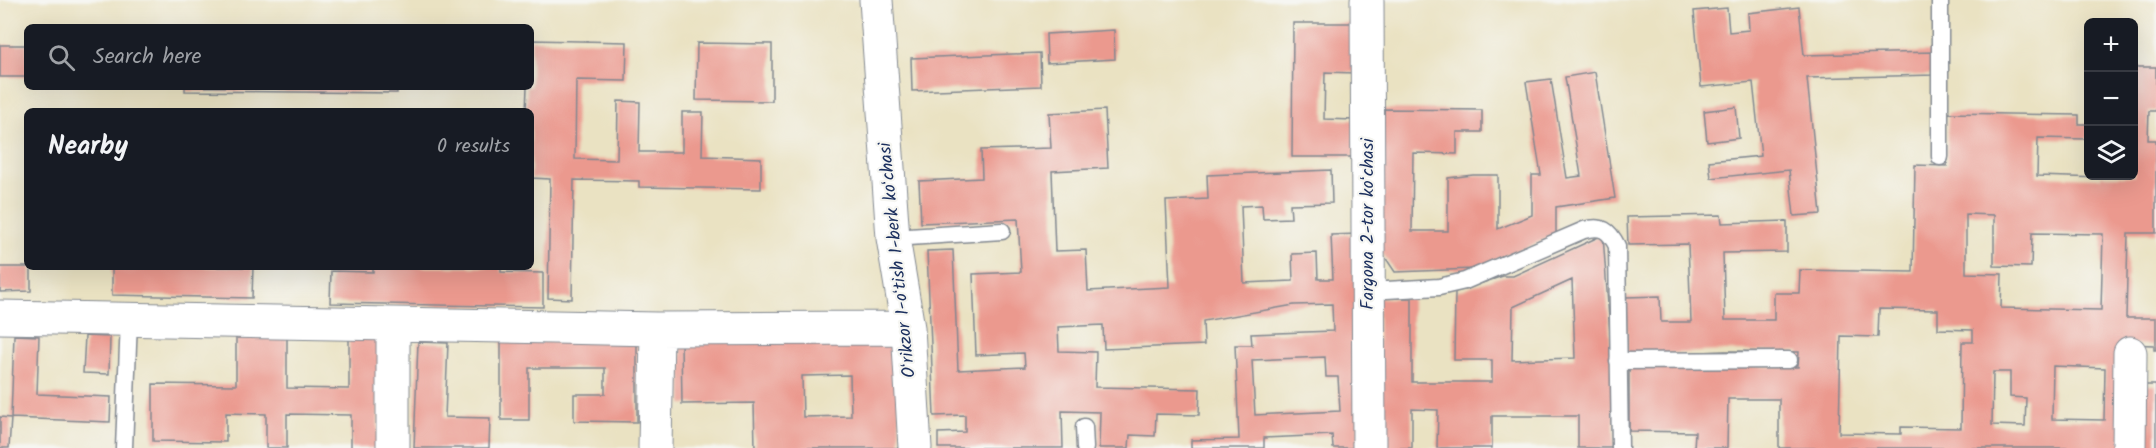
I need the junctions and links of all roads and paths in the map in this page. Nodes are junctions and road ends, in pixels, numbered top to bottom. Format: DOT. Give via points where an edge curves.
graph roads {
  1 [pos="876,0"];
  2 [pos="1367,0"];
  3 [pos="1940,0"];
  4 [pos="1940,158"];
  5 [pos="1002,231"];
  6 [pos="893,238"];
  7 [pos="1369,291"];
  8 [pos="0,317"];
  9 [pos="129,320"];
  10 [pos="393,324"];
  11 [pos="908,328"];
  12 [pos="657,329"];
  13 [pos="2130,353"];
  14 [pos="1789,360"];
  15 [pos="1618,361"];
  16 [pos="1084,427"];
  17 [pos="124,448"];
  18 [pos="393,448"];
  19 [pos="655,448"];
  20 [pos="915,448"];
  21 [pos="1085,448"];
  22 [pos="1369,448"];
  23 [pos="1620,448"];
  24 [pos="2129,448"];
  1 -- 6 [label="street, Oʻrikzor 1-oʻtish 1-berk koʻchasi"];
  2 -- 7 [label="street, Fargona 2-tor koʻchasi"];
  3 -- 4 [label="lane"];
  5 -- 6 [label="lane"];
  6 -- 11 [label="street, Oʻrikzor 1-oʻtish 1-berk koʻchasi"];
  7 -- 15 [label="lane" via="1439,287 1465,281 1594,227 1612,236 1617,246"];
  7 -- 22 [label="street, Fargona 2-tor koʻchasi"];
  8 -- 9 [label="street"];
  9 -- 10 [label="street"];
  9 -- 17 [label="lane"];
  10 -- 12 [label="street"];
  10 -- 18 [label="street"];
  11 -- 12 [label="street"];
  11 -- 20 [label="street, Oʻrikzor 1-oʻtish 1-berk koʻchasi"];
  12 -- 19 [label="street"];
  13 -- 24 [label="street"];
  14 -- 15 [label="lane"];
  15 -- 23 [label="lane"];
  16 -- 21 [label="lane"];
}
